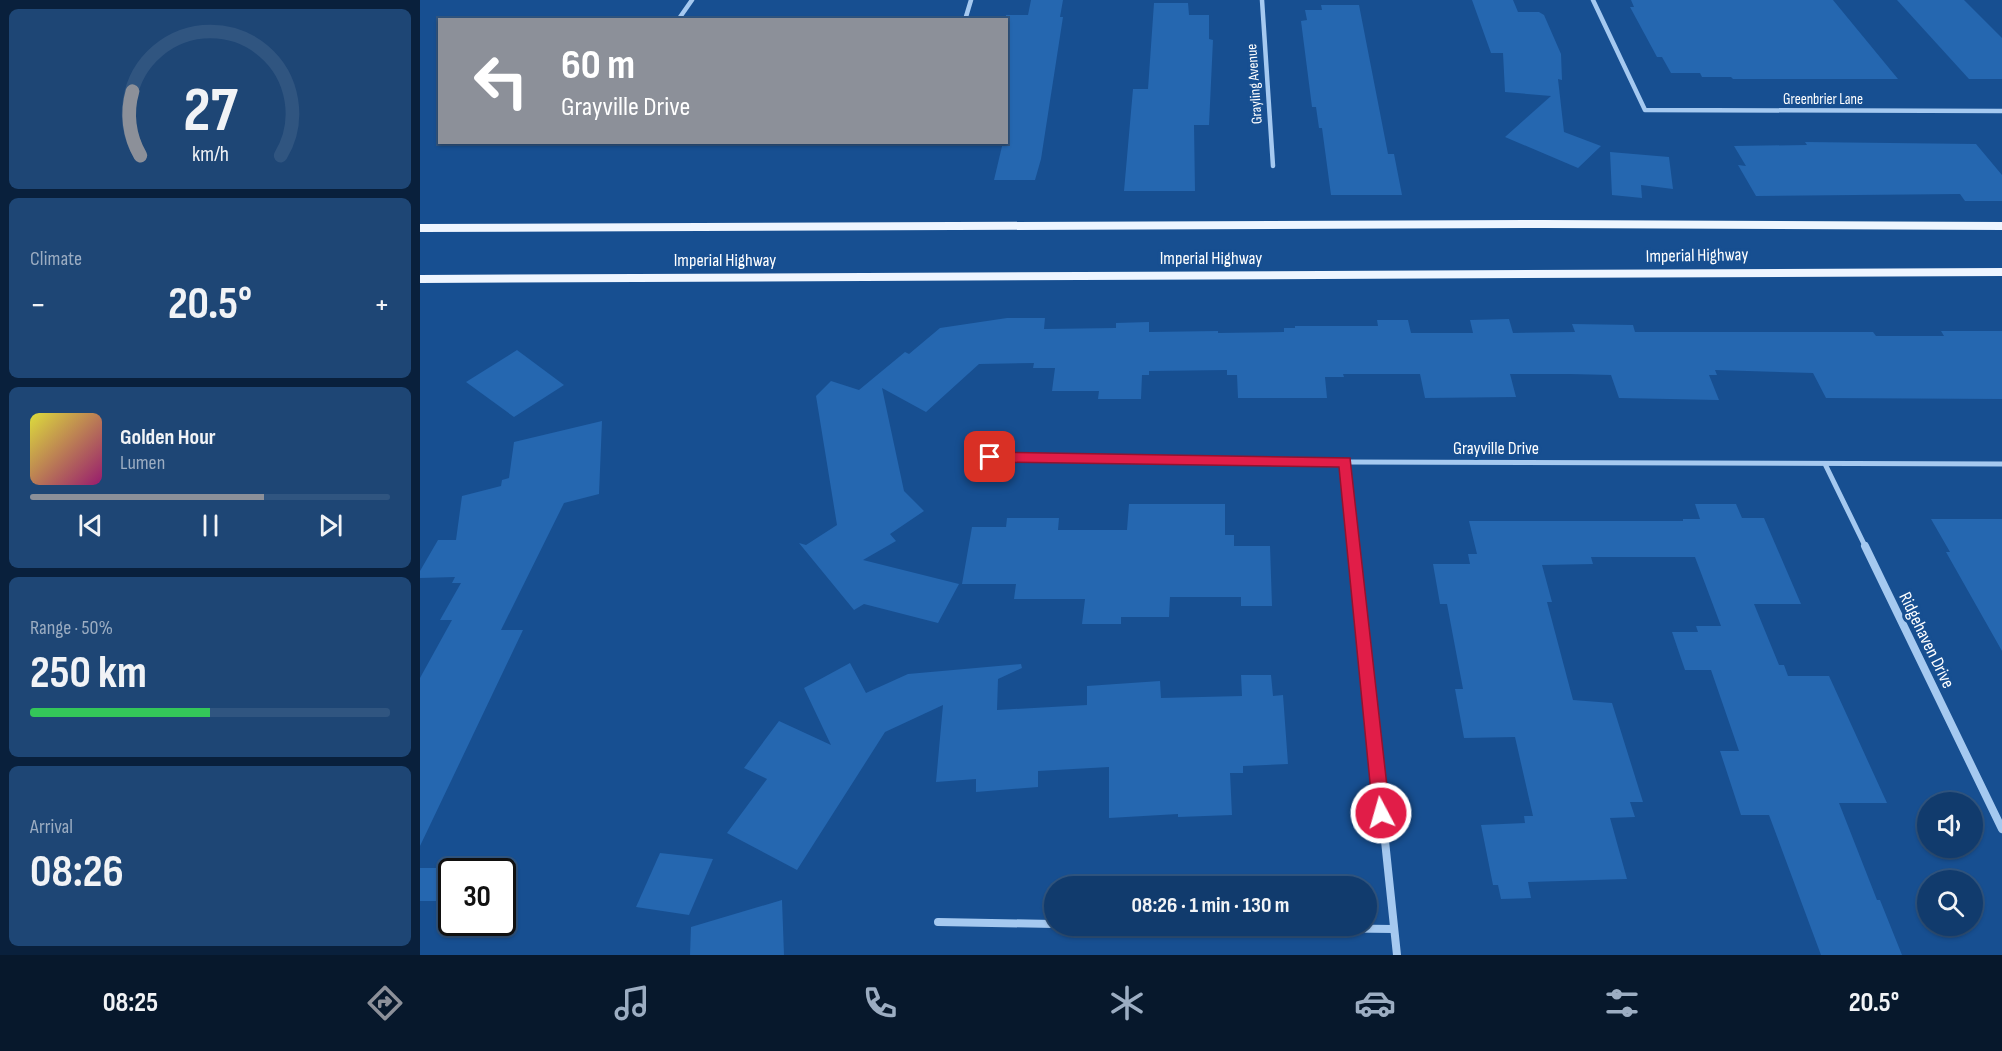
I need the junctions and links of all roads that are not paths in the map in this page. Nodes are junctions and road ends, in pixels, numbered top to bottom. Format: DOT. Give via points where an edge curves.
graph roads {
  1 [pos="692,0"];
  2 [pos="971,0"];
  3 [pos="1262,0"];
  4 [pos="1593,0"];
  5 [pos="679,18"];
  6 [pos="966,18"];
  7 [pos="2002,111"];
  8 [pos="1274,166"];
  9 [pos="2002,226"];
  10 [pos="420,228"];
  11 [pos="2002,272"];
  12 [pos="420,279"];
  13 [pos="990,457"];
  14 [pos="1346,462"];
  15 [pos="1825,464"];
  16 [pos="2002,464"];
  17 [pos="2002,829"];
  18 [pos="938,922"];
  19 [pos="1044,924"];
  20 [pos="1377,929"];
  21 [pos="1393,929"];
  22 [pos="1397,955"];
  1 -- 5 [label="street"];
  2 -- 6 [label="street"];
  3 -- 8 [label="street, Grayling Avenue"];
  4 -- 7 [label="street, Greenbrier Lane" via="1645,110"];
  9 -- 10 [label="main road, Imperial Highway"];
  11 -- 12 [label="main road, Imperial Highway"];
  13 -- 14 [label="street, Grayville Drive"];
  14 -- 15 [label="street, Grayville Drive"];
  14 -- 21 [label="street"];
  15 -- 16 [label="street, Grayville Drive"];
  15 -- 17 [label="street, Ridgehaven Drive"];
  18 -- 19 [label="street"];
  20 -- 21 [label="street"];
  21 -- 22 [label="street"];
}
